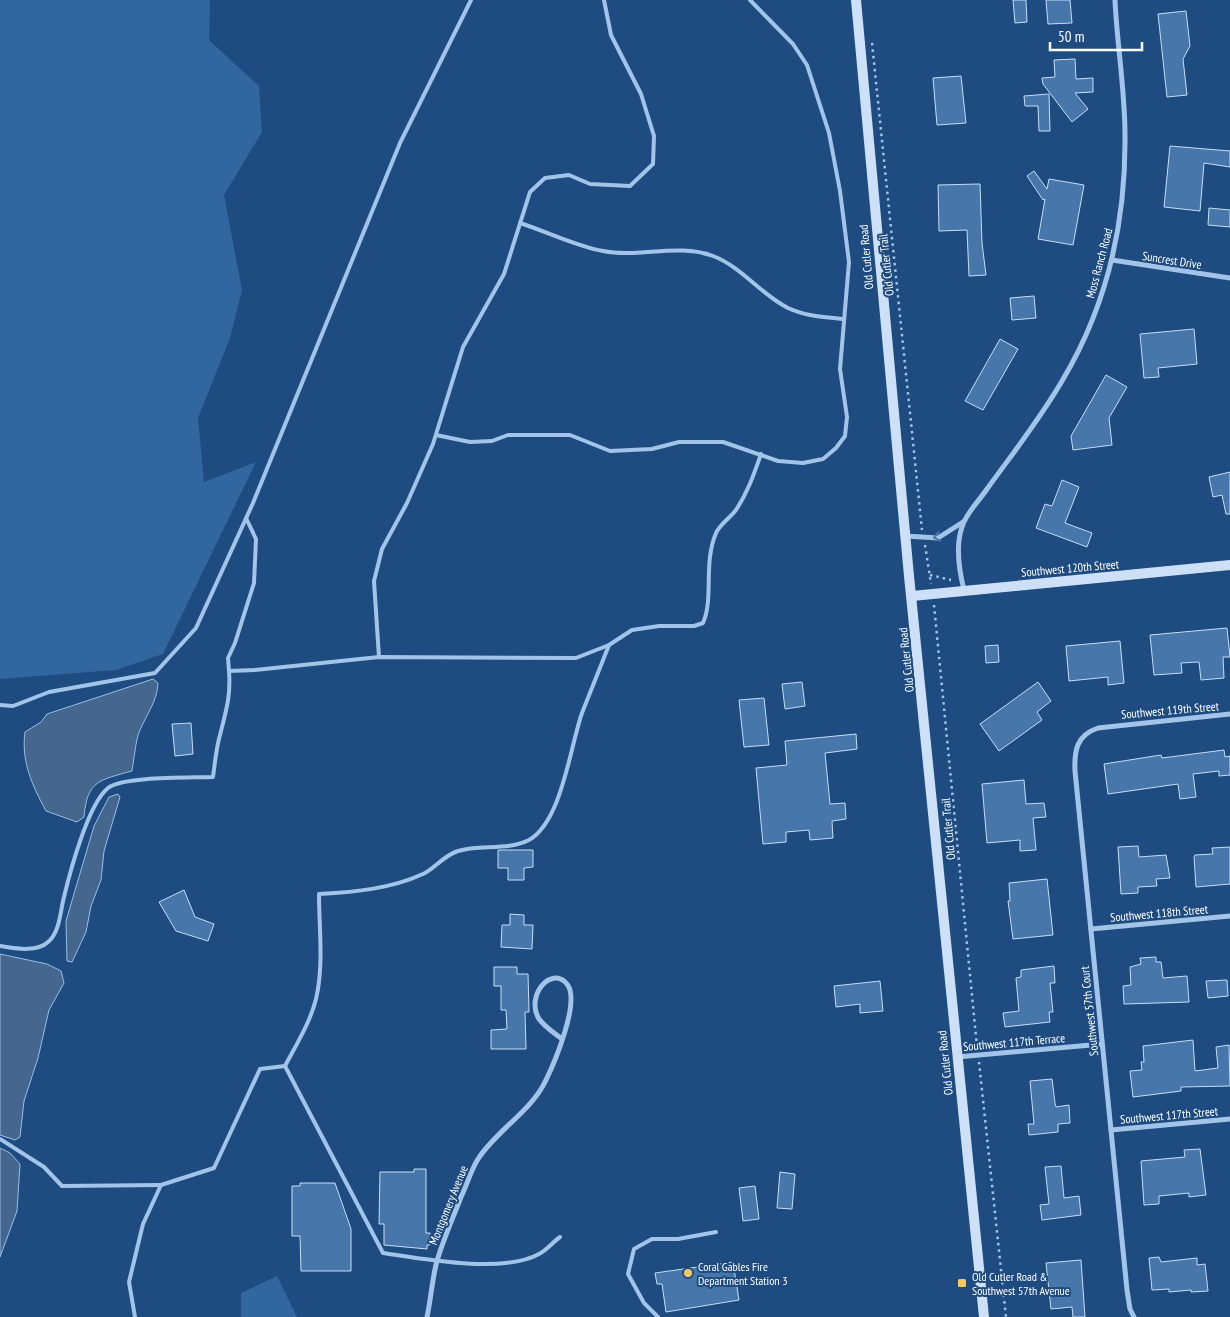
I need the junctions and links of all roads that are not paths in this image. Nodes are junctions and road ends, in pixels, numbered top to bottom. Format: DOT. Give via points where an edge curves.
graph roads {
  1 [pos="471,0"];
  2 [pos="604,0"];
  3 [pos="750,0"];
  4 [pos="856,0"];
  5 [pos="1115,0"];
  6 [pos="520,223"];
  7 [pos="1112,260"];
  8 [pos="1230,278"];
  9 [pos="843,319"];
  10 [pos="436,435"];
  11 [pos="761,454"];
  12 [pos="246,518"];
  13 [pos="964,522"];
  14 [pos="906,536"];
  15 [pos="1230,565"];
  16 [pos="964,590"];
  17 [pos="912,596"];
  18 [pos="609,645"];
  19 [pos="380,657"];
  20 [pos="229,671"];
  21 [pos="0,705"];
  22 [pos="1230,714"];
  23 [pos="1112,726"];
  24 [pos="1230,916"];
  25 [pos="1091,929"];
  26 [pos="0,946"];
  27 [pos="562,1039"];
  28 [pos="1102,1044"];
  29 [pos="957,1057"];
  30 [pos="285,1066"];
  31 [pos="1230,1119"];
  32 [pos="1111,1130"];
  33 [pos="0,1139"];
  34 [pos="161,1185"];
  35 [pos="716,1232"];
  36 [pos="560,1237"];
  37 [pos="437,1261"];
  38 [pos="135,1317"];
  39 [pos="426,1317"];
  40 [pos="658,1317"];
  41 [pos="984,1317"];
  42 [pos="1134,1317"];
  1 -- 12 [label="lane" via="400,143"];
  2 -- 6 [label="lane" via="611,35 641,94 654,136 653,164 630,186 590,184 570,175 544,178 530,192"];
  3 -- 9 [label="lane" via="793,44 807,65 816,88 833,152 849,262"];
  4 -- 14 [label="main road, Old Cutler Road"];
  5 -- 7 [label="street, Moss Ranch Road" via="1126,135 1121,208"];
  6 -- 9 [label="lane" via="603,251 645,254 682,251 712,255 787,307 805,314"];
  6 -- 10 [label="lane" via="504,274 463,347"];
  7 -- 8 [label="street, Suncrest Drive"];
  7 -- 13 [label="street, Moss Ranch Road" via="1102,297 1064,379 1038,421"];
  9 -- 11 [label="lane" via="840,368 847,417 845,436 823,459 803,464 778,461"];
  10 -- 11 [label="lane" via="470,442 508,435 570,435 610,451 652,449 680,442 723,442"];
  10 -- 19 [label="lane" via="407,503 382,549 374,582"];
  11 -- 18 [label="lane" via="749,489 717,532 708,560 707,613 703,623 632,630"];
  12 -- 20 [label="lane" via="256,539 254,583 228,658"];
  12 -- 21 [label="lane" via="196,628 155,673 49,692 13,706"];
  13 -- 14 [label="street, Moss Ranch Road, one-way" via="938,538"];
  13 -- 16 [label="street, Moss Ranch Road" via="958,550"];
  14 -- 17 [label="main road, Old Cutler Road"];
  15 -- 16 [label="main road, Southwest 120th Street"];
  16 -- 17 [label="main road, Southwest 120th Street"];
  17 -- 29 [label="main road, Old Cutler Road"];
  18 -- 19 [label="lane" via="576,658"];
  18 -- 30 [label="lane" via="582,714 563,783 547,823 528,840 457,851 426,873 398,883 368,890 319,894 320,961 316,999"];
  19 -- 20 [label="lane"];
  20 -- 26 [label="lane" via="227,713 213,777 160,778 108,788 83,832 56,933 47,944 31,949"];
  22 -- 23 [label="street, Southwest 119th Street"];
  23 -- 25 [label="street, Southwest 57th Court" via="1087,732 1080,739 1074,760"];
  24 -- 25 [label="street, Southwest 118th Street"];
  25 -- 28 [label="street, Southwest 57th Court"];
  27 -- 27 [label="street, Montgomery Avenue" via="567,1026 570,993 567,984 553,980 540,985 537,1012 548,1028"];
  27 -- 37 [label="street, Montgomery Avenue" via="540,1092 500,1132 478,1160"];
  28 -- 29 [label="street, Southwest 117th Terrace"];
  28 -- 32 [label="street, Southwest 57th Court"];
  29 -- 41 [label="main road, Old Cutler Road"];
  30 -- 34 [label="lane" via="260,1069 214,1168"];
  30 -- 37 [label="lane" via="383,1253"];
  31 -- 32 [label="street, Southwest 117th Street"];
  32 -- 42 [label="street, Southwest 57th Court" via="1128,1300"];
  33 -- 34 [label="lane" via="44,1167 62,1186"];
  34 -- 38 [label="lane" via="143,1224 129,1282"];
  35 -- 40 [label="lane" via="678,1239 652,1239 634,1249 628,1274 644,1303"];
  36 -- 37 [label="lane" via="540,1254 518,1261 498,1264"];
  37 -- 39 [label="street, Montgomery Avenue"];
}
